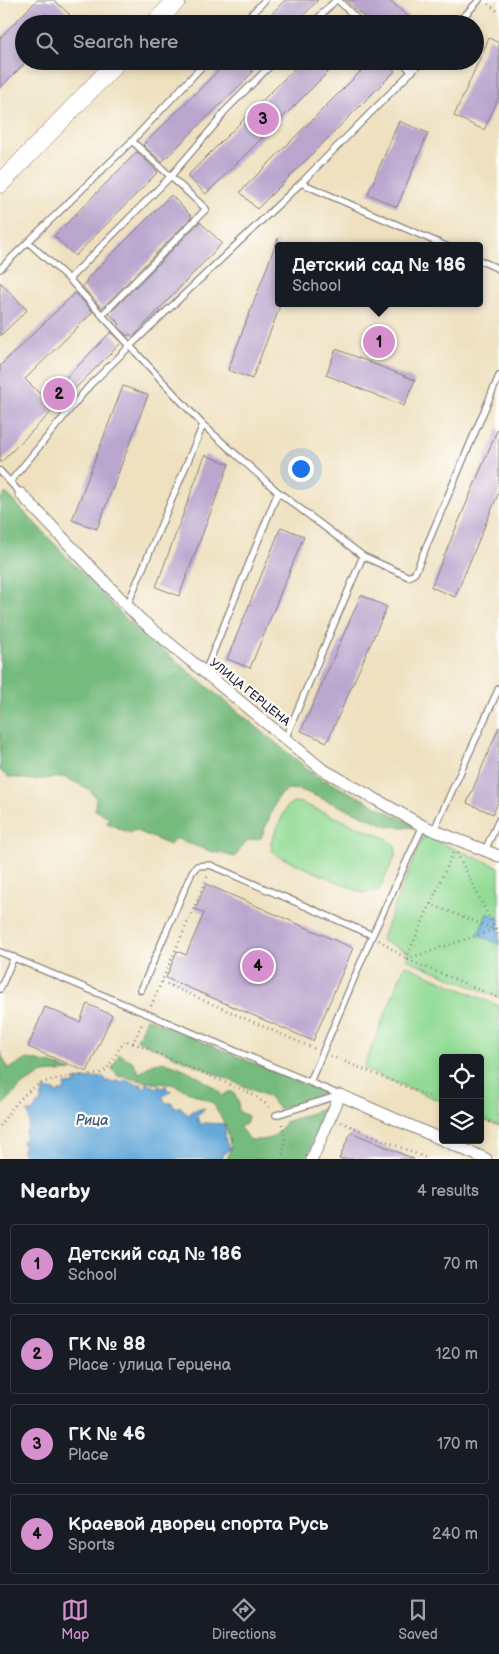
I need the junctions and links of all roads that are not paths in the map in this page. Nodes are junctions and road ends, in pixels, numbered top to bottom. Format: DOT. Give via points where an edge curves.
graph roads {
  1 [pos="177,0"];
  2 [pos="265,0"];
  3 [pos="337,0"];
  4 [pos="479,0"];
  5 [pos="163,15"];
  6 [pos="251,15"];
  7 [pos="321,15"];
  8 [pos="353,15"];
  9 [pos="465,15"];
  10 [pos="109,70"];
  11 [pos="199,70"];
  12 [pos="266,70"];
  13 [pos="412,72"];
  14 [pos="132,141"];
  15 [pos="170,176"];
  16 [pos="301,183"];
  17 [pos="0,184"];
  18 [pos="28,242"];
  19 [pos="437,242"];
  20 [pos="483,262"];
  21 [pos="0,269"];
  22 [pos="499,269"];
  23 [pos="69,279"];
  24 [pos="102,315"];
  25 [pos="130,346"];
  26 [pos="499,376"];
  27 [pos="203,425"];
  28 [pos="0,471"];
  29 [pos="10,482"];
  30 [pos="278,492"];
  31 [pos="21,494"];
  32 [pos="363,556"];
  33 [pos="127,606"];
  34 [pos="205,672"];
  35 [pos="499,688"];
  36 [pos="285,739"];
  37 [pos="499,820"];
  38 [pos="429,828"];
  39 [pos="485,850"];
  40 [pos="499,856"];
  41 [pos="372,935"];
  42 [pos="0,952"];
  43 [pos="14,958"];
  44 [pos="0,988"];
  45 [pos="142,990"];
  46 [pos="310,1082"];
  47 [pos="340,1095"];
  48 [pos="276,1115"];
  49 [pos="439,1138"];
  50 [pos="451,1144"];
  51 [pos="480,1158"];
  52 [pos="312,1159"];
  1 -- 5 [label="main road"];
  2 -- 6 [label="lane"];
  3 -- 7 [label="lane"];
  3 -- 8 [label="lane"];
  4 -- 9 [label="lane"];
  10 -- 17 [label="main road"];
  11 -- 14 [label="lane"];
  12 -- 15 [label="lane" via="224,112"];
  13 -- 16 [label="lane"];
  14 -- 15 [label="lane"];
  14 -- 18 [label="lane"];
  15 -- 23 [label="lane"];
  15 -- 24 [label="lane" via="206,209"];
  16 -- 19 [label="lane"];
  16 -- 25 [label="lane"];
  18 -- 21 [label="lane"];
  18 -- 23 [label="lane"];
  20 -- 22 [label="lane"];
  23 -- 24 [label="lane"];
  24 -- 25 [label="lane"];
  25 -- 27 [label="lane"];
  25 -- 29 [label="lane" via="90,385"];
  26 -- 32 [label="lane" via="415,573 409,577"];
  27 -- 30 [label="lane"];
  27 -- 33 [label="lane"];
  28 -- 29 [label="lane"];
  29 -- 31 [label="lane"];
  30 -- 32 [label="lane"];
  30 -- 34 [label="lane"];
  31 -- 33 [label="street, УЛИЦА ГЕРЦЕНА"];
  32 -- 36 [label="lane"];
  33 -- 34 [label="street, УЛИЦА ГЕРЦЕНА"];
  34 -- 36 [label="street, УЛИЦА ГЕРЦЕНА"];
  35 -- 38 [label="lane"];
  36 -- 38 [label="street, УЛИЦА ГЕРЦЕНА" via="322,769"];
  37 -- 39 [label="lane"];
  38 -- 39 [label="street, УЛИЦА ГЕРЦЕНА"];
  38 -- 41 [label="lane"];
  39 -- 40 [label="street, УЛИЦА ГЕРЦЕНА"];
  41 -- 45 [label="lane" via="210,865 198,866 192,872"];
  41 -- 46 [label="lane"];
  42 -- 43 [label="lane"];
  43 -- 44 [label="lane"];
  43 -- 46 [label="lane"];
  46 -- 47 [label="lane"];
  47 -- 48 [label="lane"];
  47 -- 49 [label="street"];
  47 -- 52 [label="street"];
  50 -- 51 [label="street"];
}
